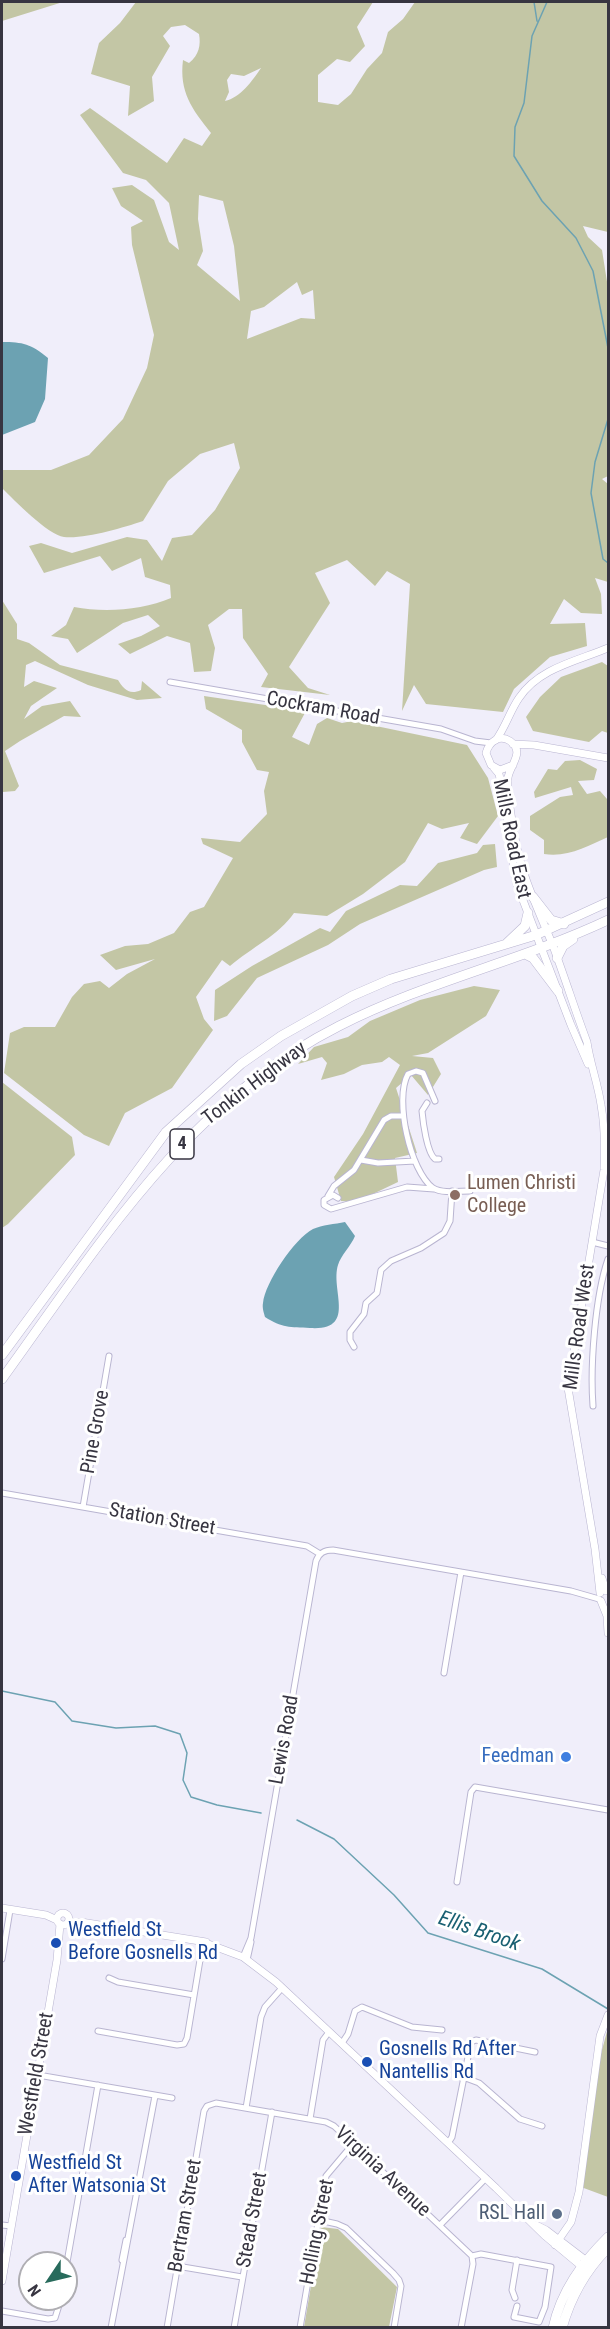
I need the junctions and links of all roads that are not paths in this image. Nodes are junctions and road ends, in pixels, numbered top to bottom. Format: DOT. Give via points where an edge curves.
graph roads {
  1 [pos="609,648"];
  2 [pos="170,682"];
  3 [pos="505,728"];
  4 [pos="475,741"];
  5 [pos="494,741"];
  6 [pos="512,743"];
  7 [pos="534,745"];
  8 [pos="486,753"];
  9 [pos="517,756"];
  10 [pos="609,758"];
  11 [pos="491,765"];
  12 [pos="513,765"];
  13 [pos="534,897"];
  14 [pos="609,902"];
  15 [pos="528,913"];
  16 [pos="609,920"];
  17 [pos="564,924"];
  18 [pos="587,930"];
  19 [pos="546,931"];
  20 [pos="536,935"];
  21 [pos="552,944"];
  22 [pos="502,946"];
  23 [pos="541,948"];
  24 [pos="525,954"];
  25 [pos="557,958"];
  26 [pos="558,991"];
  27 [pos="591,1069"];
  28 [pos="609,1097"];
  29 [pos="435,1101"];
  30 [pos="603,1102"];
  31 [pos="427,1103"];
  32 [pos="404,1116"];
  33 [pos="439,1159"];
  34 [pos="361,1160"];
  35 [pos="415,1161"];
  36 [pos="436,1189"];
  37 [pos="452,1191"];
  38 [pos="470,1191"];
  39 [pos="328,1196"];
  40 [pos="338,1198"];
  41 [pos="592,1242"];
  42 [pos="609,1246"];
  43 [pos="609,1259"];
  44 [pos="354,1347"];
  45 [pos="2,1355"];
  46 [pos="109,1356"];
  47 [pos="2,1379"];
  48 [pos="593,1406"];
  49 [pos="2,1493"];
  50 [pos="83,1507"];
  51 [pos="320,1554"];
  52 [pos="461,1572"];
  53 [pos="603,1596"];
  54 [pos="609,1633"];
  55 [pos="444,1673"];
  56 [pos="609,1810"];
  57 [pos="457,1882"];
  58 [pos="2,1908"];
  59 [pos="10,1910"];
  60 [pos="63,1920"];
  61 [pos="203,1942"];
  62 [pos="246,1956"];
  63 [pos="2,1959"];
  64 [pos="109,1978"];
  65 [pos="282,1988"];
  66 [pos="194,1995"];
  67 [pos="609,2015"];
  68 [pos="442,2030"];
  69 [pos="98,2031"];
  70 [pos="329,2032"];
  71 [pos="342,2043"];
  72 [pos="535,2052"];
  73 [pos="38,2075"];
  74 [pos="463,2077"];
  75 [pos="98,2085"];
  76 [pos="155,2096"];
  77 [pos="171,2098"];
  78 [pos="207,2106"];
  79 [pos="246,2108"];
  80 [pos="272,2112"];
  81 [pos="310,2119"];
  82 [pos="542,2127"];
  83 [pos="448,2143"];
  84 [pos="353,2144"];
  85 [pos="486,2178"];
  86 [pos="319,2220"];
  87 [pos="2,2225"];
  88 [pos="440,2225"];
  89 [pos="11,2226"];
  90 [pos="609,2237"];
  91 [pos="559,2245"];
  92 [pos="609,2248"];
  93 [pos="69,2251"];
  94 [pos="472,2256"];
  95 [pos="517,2260"];
  96 [pos="177,2265"];
  97 [pos="587,2266"];
  98 [pos="242,2277"];
  99 [pos="2,2281"];
  100 [pos="515,2298"];
  101 [pos="517,2306"];
  102 [pos="2,2311"];
  103 [pos="59,2311"];
  104 [pos="566,2315"];
  105 [pos="111,2328"];
  106 [pos="167,2328"];
  107 [pos="234,2328"];
  108 [pos="300,2328"];
  109 [pos="394,2328"];
  110 [pos="461,2328"];
  111 [pos="554,2328"];
  112 [pos="562,2328"];
  1 -- 3 [label="main road" via="564,664 533,683 520,696"];
  2 -- 4 [label="street, Cockram Road" via="441,729"];
  3 -- 5 [label="main road"];
  3 -- 6 [label="main road"];
  4 -- 5 [label="street, Cockram Road"];
  4 -- 8 [label="street, Cockram Road"];
  5 -- 6 [label="main road"];
  5 -- 8 [label="main road"];
  6 -- 7 [label="main road"];
  6 -- 9 [label="main road"];
  7 -- 9 [label="main road"];
  7 -- 10 [label="main road"];
  8 -- 11 [label="main road"];
  9 -- 12 [label="main road"];
  11 -- 12 [label="main road" via="500,770"];
  11 -- 15 [label="main road, Mills Road East" via="499,774 513,870"];
  12 -- 13 [label="main road, Mills Road East" via="508,777 516,840"];
  13 -- 17 [label="highway" via="551,920"];
  13 -- 19 [label="main road, Mills Road East"];
  14 -- 17 [label="highway, Tonkin Highway / 4"];
  15 -- 20 [label="main road, Mills Road East"];
  15 -- 22 [label="highway" via="525,926"];
  16 -- 18 [label="highway, Tonkin Highway / 4"];
  17 -- 19 [label="highway, Tonkin Highway / 4"];
  18 -- 21 [label="highway, Tonkin Highway / 4"];
  18 -- 25 [label="highway" via="563,946"];
  19 -- 20 [label="highway, Tonkin Highway / 4"];
  19 -- 21 [label="main road, Mills Road East"];
  20 -- 22 [label="highway, Tonkin Highway / 4"];
  20 -- 23 [label="main road, Mills Road East"];
  21 -- 23 [label="highway, Tonkin Highway / 4"];
  21 -- 25 [label="main road, Mills Road West"];
  22 -- 45 [label="highway, Tonkin Highway / 4" via="391,979 352,996 241,1064 166,1132"];
  23 -- 24 [label="highway, Tonkin Highway / 4"];
  23 -- 26 [label="main road, Mills Road West"];
  24 -- 26 [label="highway" via="533,958"];
  24 -- 47 [label="highway, Tonkin Highway / 4" via="364,1013 310,1041 251,1082 195,1130 151,1178"];
  25 -- 27 [label="main road, Mills Road West" via="587,1042"];
  26 -- 27 [label="main road, Mills Road West"];
  27 -- 30 [label="main road, Mills Road West"];
  28 -- 30 [label="street"];
  29 -- 32 [label="street" via="426,1076 411,1072 403,1086"];
  30 -- 41 [label="main road, Mills Road West" via="604,1170"];
  31 -- 33 [label="street" via="422,1111 424,1125 431,1156"];
  32 -- 34 [label="street" via="385,1119"];
  32 -- 35 [label="street"];
  34 -- 35 [label="street"];
  34 -- 39 [label="street"];
  35 -- 36 [label="street"];
  36 -- 37 [label="street"];
  36 -- 39 [label="street" via="407,1186 331,1209 324,1203"];
  37 -- 38 [label="street"];
  37 -- 44 [label="street" via="450,1221 444,1233 381,1270 377,1293 366,1303 364,1314 350,1332"];
  39 -- 40 [label="street"];
  41 -- 42 [label="street"];
  41 -- 53 [label="main road, Mills Road West" via="568,1388"];
  43 -- 48 [label="street" via="597,1309"];
  46 -- 50 [label="street, Pine Grove"];
  49 -- 50 [label="street, Station Street"];
  50 -- 51 [label="street, Station Street" via="307,1546"];
  51 -- 52 [label="street" via="329,1550"];
  51 -- 62 [label="street, Lewis Road"];
  52 -- 53 [label="street"];
  52 -- 55 [label="street"];
  53 -- 54 [label="main road, Mills Road West"];
  56 -- 57 [label="street" via="475,1787"];
  58 -- 59 [label="main road"];
  59 -- 60 [label="main road"];
  59 -- 63 [label="street"];
  60 -- 61 [label="main road"];
  60 -- 73 [label="main road, Westfield Street"];
  61 -- 62 [label="main road"];
  61 -- 66 [label="street"];
  62 -- 65 [label="main road"];
  64 -- 66 [label="street"];
  65 -- 70 [label="main road"];
  65 -- 79 [label="street" via="261,2017"];
  66 -- 69 [label="street" via="184,2044"];
  67 -- 91 [label="main road" via="600,2036 583,2168 571,2222"];
  68 -- 71 [label="street" via="412,2027 362,2007 355,2011"];
  70 -- 71 [label="main road"];
  70 -- 81 [label="street" via="323,2040"];
  71 -- 83 [label="main road"];
  72 -- 74 [label="street" via="476,2040 471,2042"];
  73 -- 75 [label="street"];
  73 -- 89 [label="main road, Westfield Street"];
  74 -- 82 [label="street" via="479,2083 520,2119"];
  74 -- 83 [label="street" via="453,2137"];
  75 -- 76 [label="street"];
  75 -- 93 [label="street"];
  76 -- 77 [label="street"];
  76 -- 105 [label="street"];
  78 -- 79 [label="street, Virginia Avenue" via="216,2103"];
  78 -- 96 [label="street, Bertram Street"];
  79 -- 80 [label="street, Virginia Avenue"];
  80 -- 81 [label="street, Virginia Avenue"];
  80 -- 98 [label="street, Stead Street"];
  81 -- 84 [label="street, Virginia Avenue" via="330,2124"];
  83 -- 85 [label="main road"];
  84 -- 86 [label="street, Holling Street" via="327,2174"];
  84 -- 88 [label="street, Virginia Avenue"];
  85 -- 88 [label="street"];
  85 -- 91 [label="main road"];
  86 -- 108 [label="street, Holling Street"];
  86 -- 109 [label="street" via="346,2228 393,2273 401,2286"];
  87 -- 89 [label="street"];
  88 -- 94 [label="street, Virginia Avenue"];
  89 -- 99 [label="main road, Westfield Street"];
  90 -- 97 [label="highway"];
  91 -- 97 [label="main road"];
  92 -- 97 [label="highway"];
  94 -- 95 [label="street" via="481,2253"];
  94 -- 110 [label="street"];
  95 -- 100 [label="street" via="512,2290"];
  95 -- 101 [label="street" via="551,2267 539,2322 514,2317"];
  96 -- 98 [label="street"];
  96 -- 106 [label="street, Bertram Street"];
  97 -- 104 [label="highway"];
  97 -- 111 [label="highway" via="562,2298"];
  98 -- 107 [label="street, Stead Street"];
  102 -- 103 [label="street" via="58,2320"];
  104 -- 111 [label="highway"];
  104 -- 112 [label="highway"];
}
